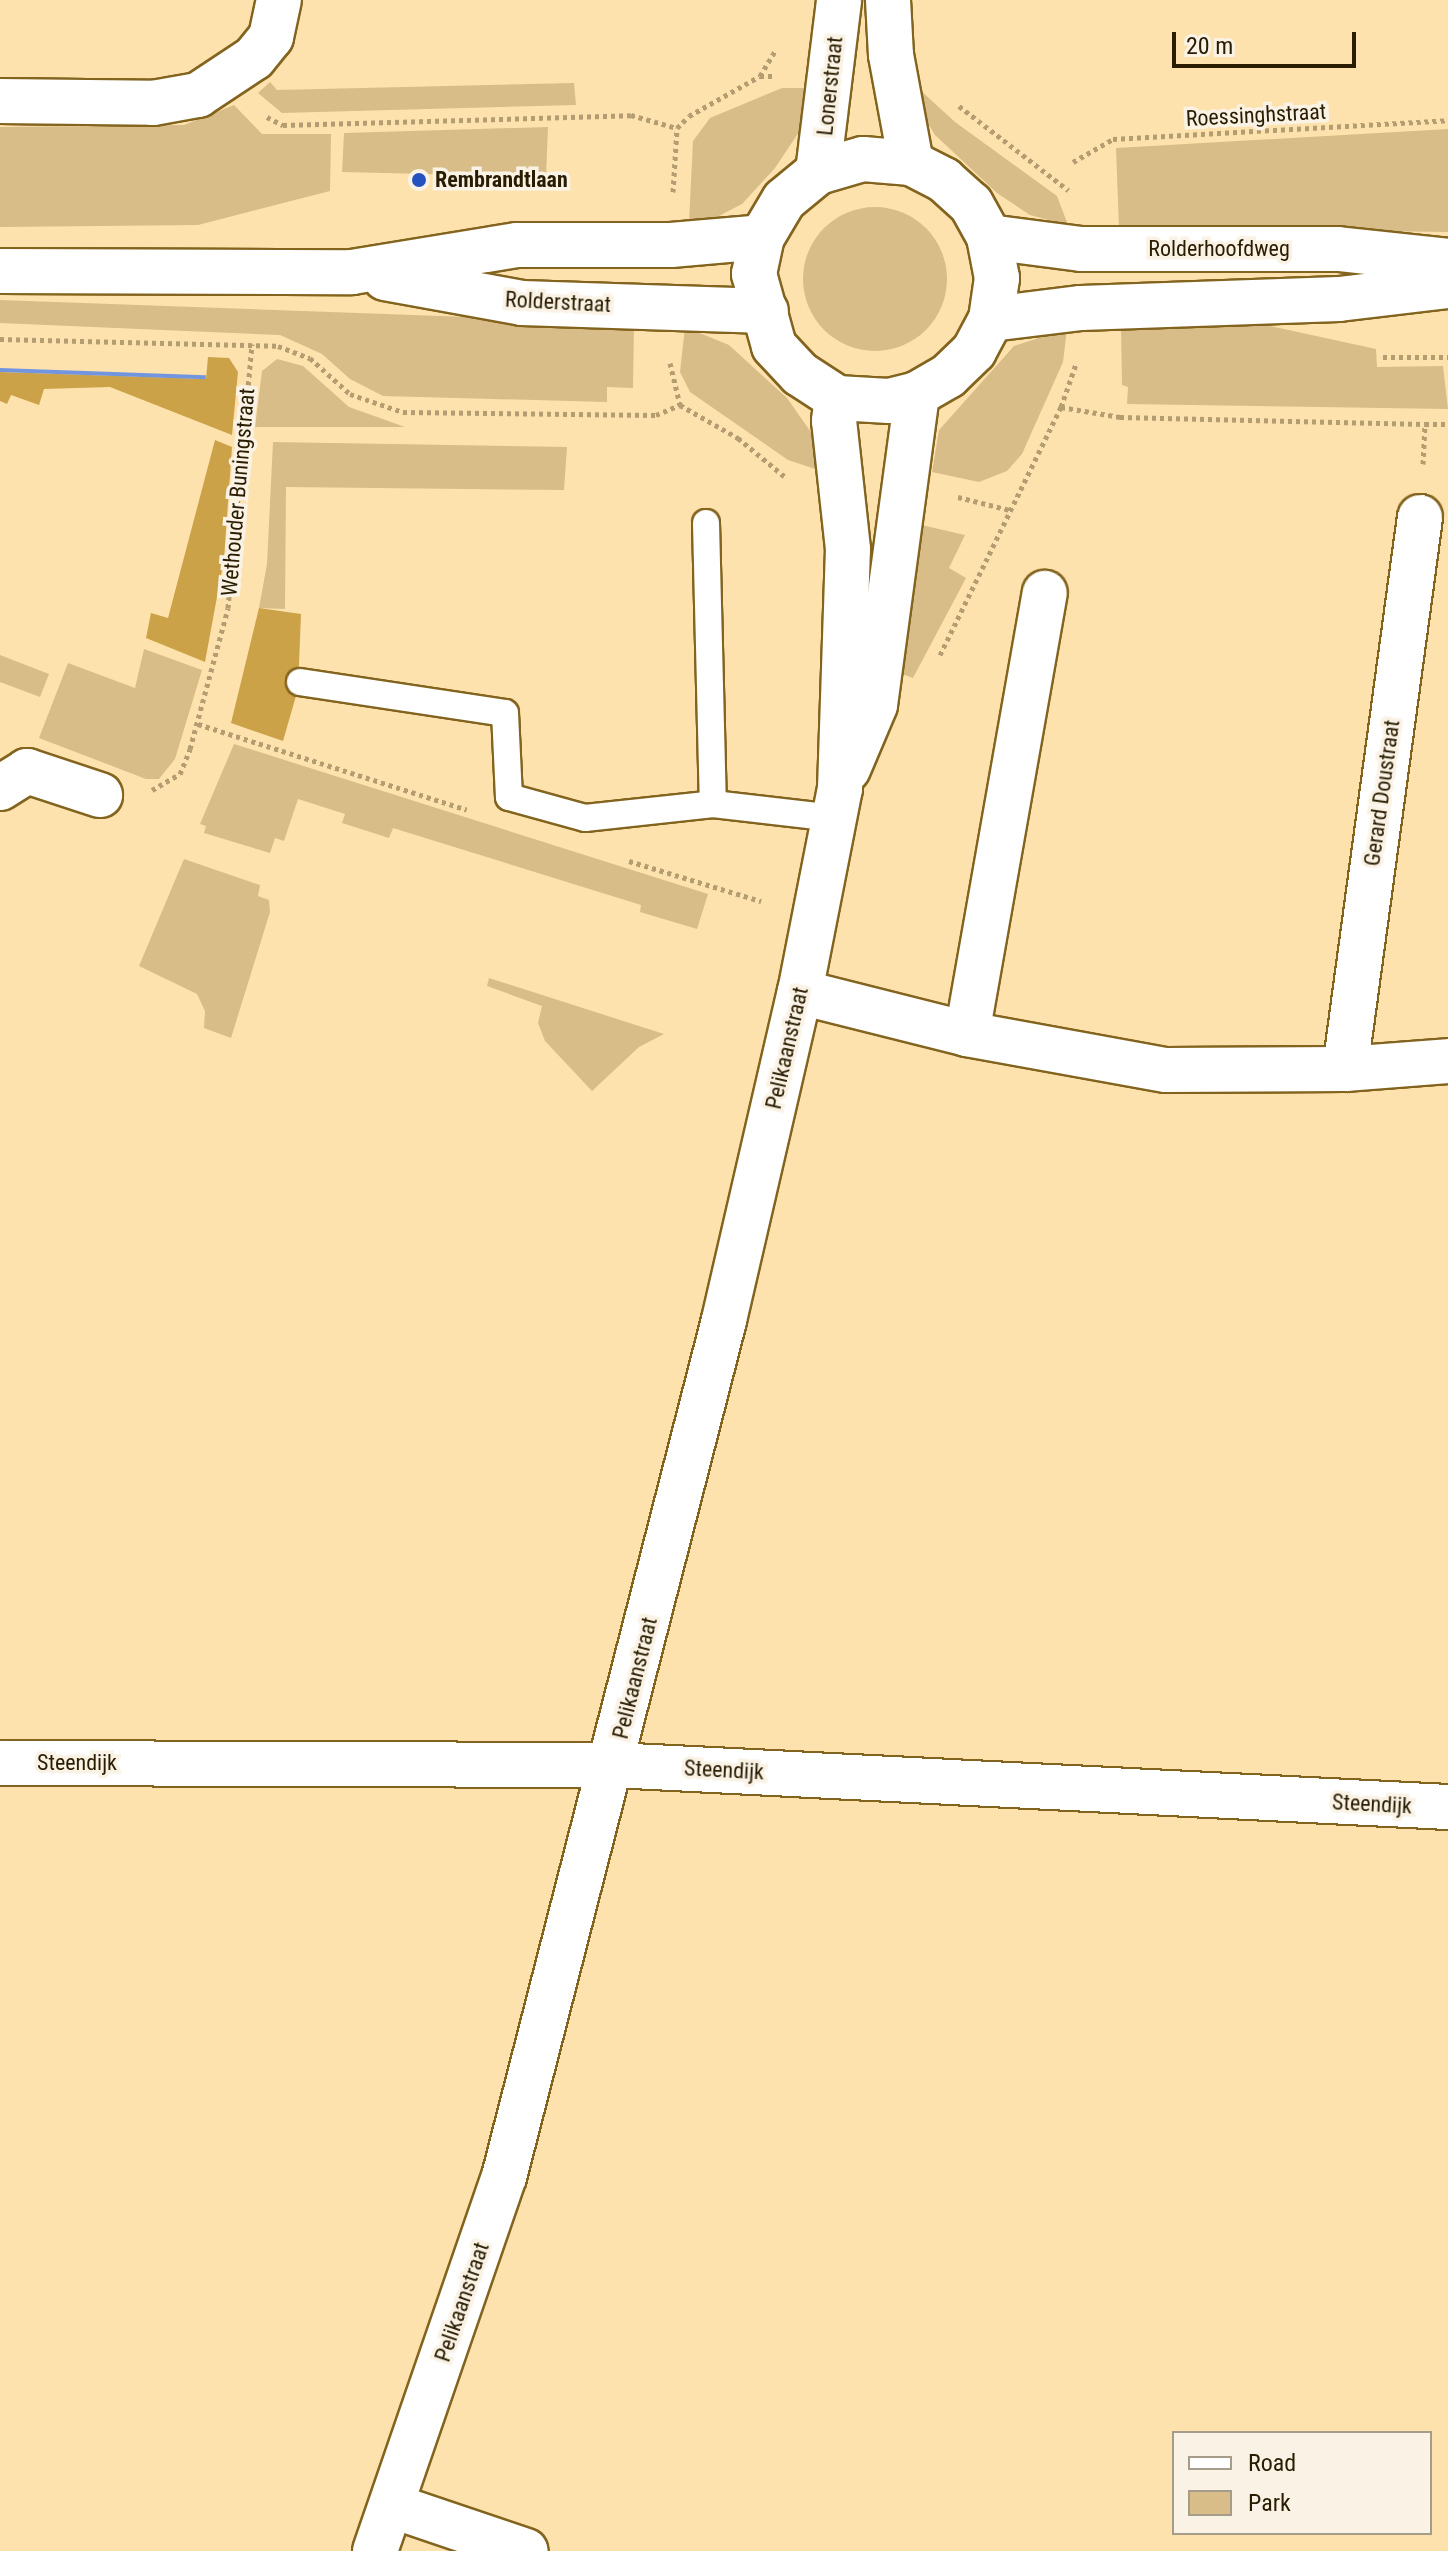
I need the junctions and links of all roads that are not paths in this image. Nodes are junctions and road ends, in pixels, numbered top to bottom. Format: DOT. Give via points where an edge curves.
graph roads {
  1 [pos="279,0"];
  2 [pos="839,0"];
  3 [pos="888,0"];
  4 [pos="0,101"];
  5 [pos="911,163"];
  6 [pos="818,172"];
  7 [pos="762,237"];
  8 [pos="989,237"];
  9 [pos="1448,261"];
  10 [pos="0,271"];
  11 [pos="352,272"];
  12 [pos="1448,286"];
  13 [pos="766,311"];
  14 [pos="991,319"];
  15 [pos="917,394"];
  16 [pos="837,398"];
  17 [pos="1420,517"];
  18 [pos="706,523"];
  19 [pos="1045,593"];
  20 [pos="300,682"];
  21 [pos="0,788"];
  22 [pos="100,795"];
  23 [pos="713,804"];
  24 [pos="837,804"];
  25 [pos="800,992"];
  26 [pos="967,1034"];
  27 [pos="1448,1061"];
  28 [pos="1345,1069"];
  29 [pos="0,1763"];
  30 [pos="613,1765"];
  31 [pos="1448,1807"];
  32 [pos="393,2506"];
  33 [pos="375,2551"];
  34 [pos="526,2551"];
  1 -- 4 [label="street" via="271,37 234,76 198,95 153,103"];
  2 -- 6 [label="street, Lonerstraat"];
  3 -- 5 [label="street" via="891,55"];
  5 -- 6 [label="street" via="863,159"];
  5 -- 8 [label="street" via="944,180 971,204"];
  6 -- 7 [label="street" via="784,200"];
  7 -- 11 [label="street, Rolderstraat" via="671,245 517,245"];
  7 -- 13 [label="street" via="754,274"];
  8 -- 9 [label="street, Rolderhoofdweg" via="1081,249 1338,249"];
  8 -- 14 [label="street" via="997,278"];
  10 -- 11 [label="street, Rolderstraat"];
  11 -- 13 [label="street, Rolderstraat" via="522,303"];
  12 -- 14 [label="street" via="1339,299 1081,308"];
  13 -- 16 [label="street" via="774,346 800,374"];
  14 -- 15 [label="street" via="974,351 948,376"];
  15 -- 16 [label="street" via="889,401"];
  15 -- 24 [label="street, Pelikaanstraat" via="875,705"];
  16 -- 24 [label="street, Pelikaanstraat" via="834,421 848,549"];
  17 -- 28 [label="street, Gerard Doustraat"];
  18 -- 23 [label="lane"];
  19 -- 26 [label="street"];
  20 -- 23 [label="lane" via="505,713 509,797 585,818"];
  21 -- 22 [label="street" via="27,771"];
  23 -- 24 [label="lane"];
  24 -- 25 [label="street, Pelikaanstraat"];
  25 -- 26 [label="street"];
  25 -- 30 [label="street, Pelikaanstraat"];
  26 -- 28 [label="street" via="1166,1070"];
  27 -- 28 [label="street"];
  29 -- 30 [label="street, Steendijk"];
  30 -- 31 [label="street, Steendijk"];
  30 -- 32 [label="street, Pelikaanstraat" via="504,2177"];
  32 -- 33 [label="street, Pelikaanstraat"];
  32 -- 34 [label="street"];
}
